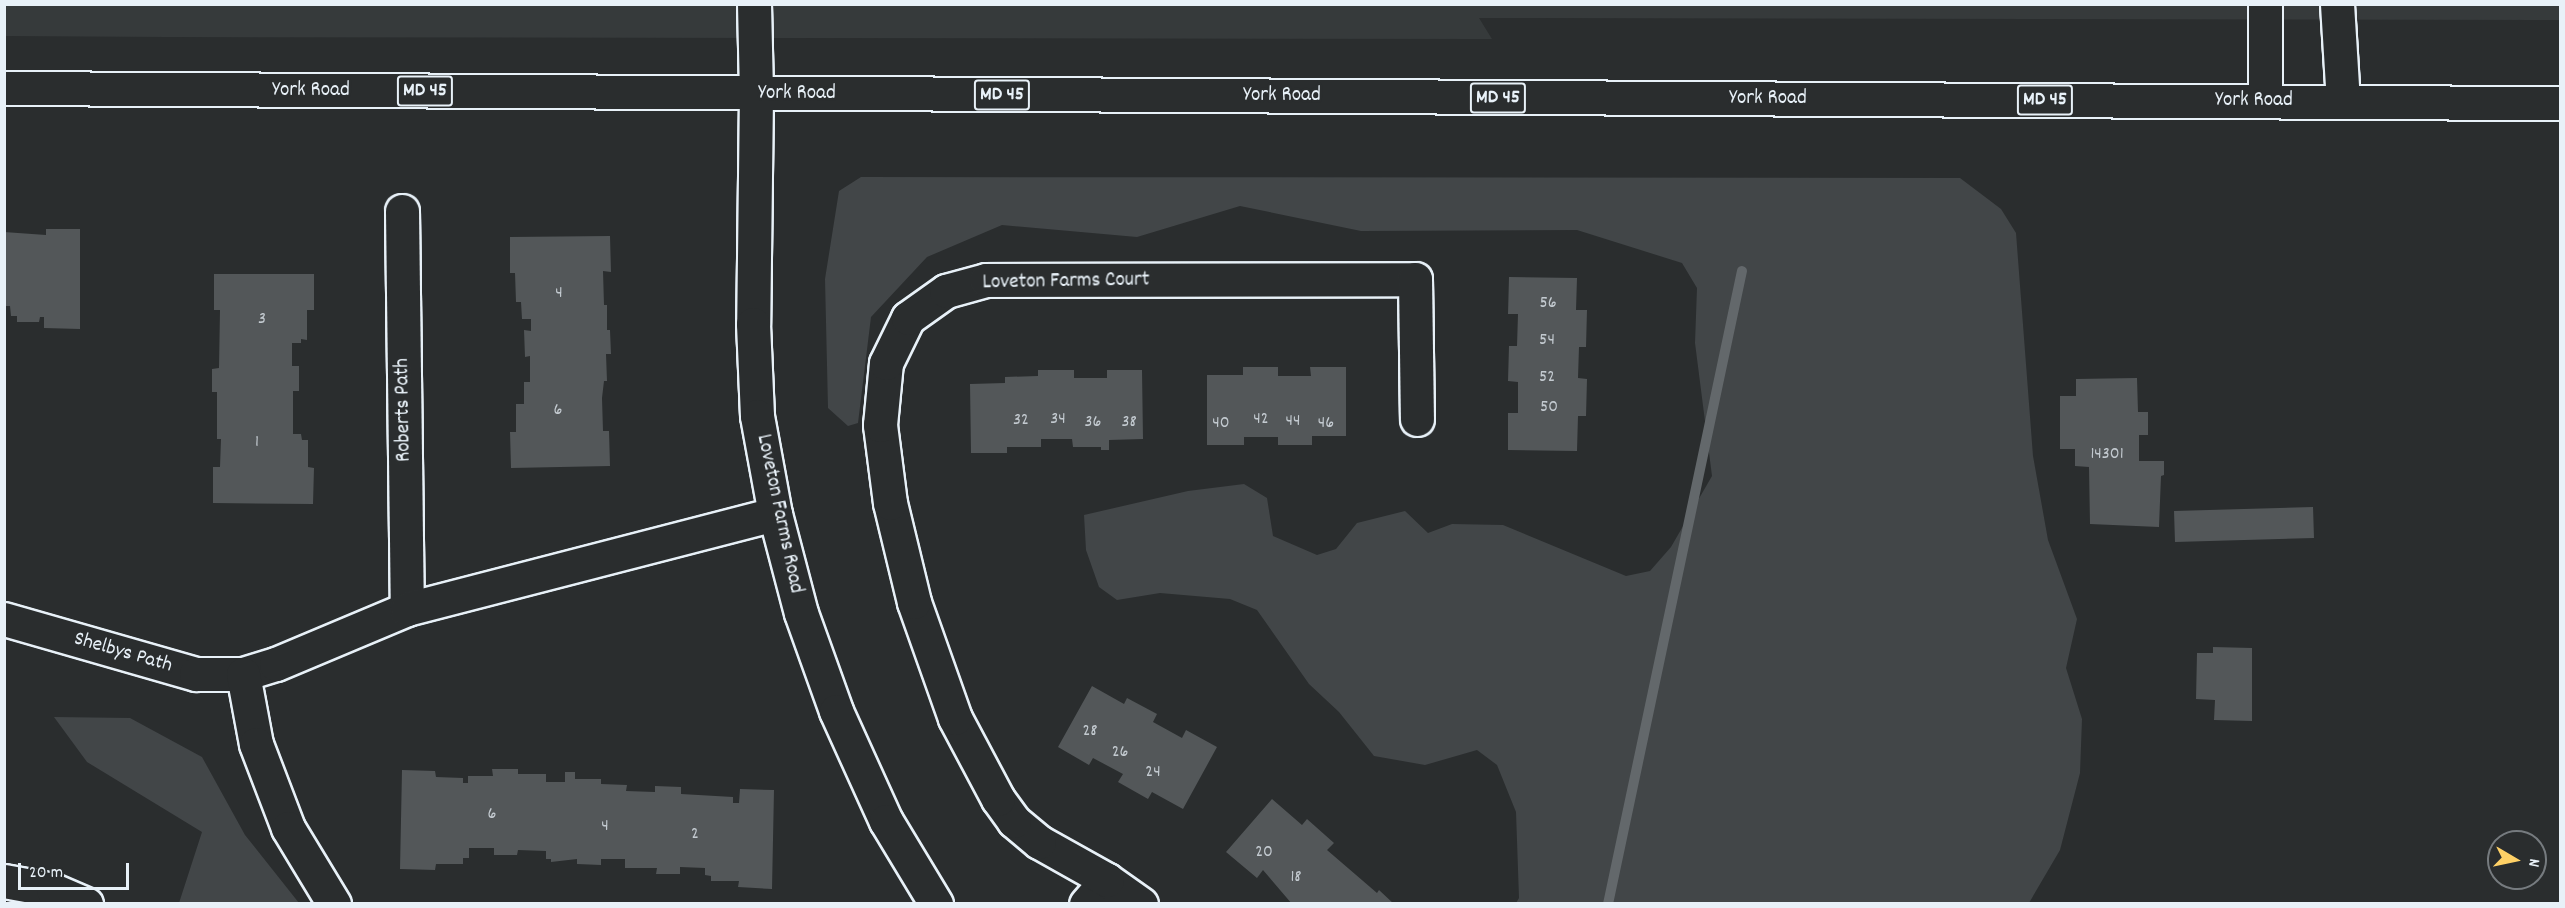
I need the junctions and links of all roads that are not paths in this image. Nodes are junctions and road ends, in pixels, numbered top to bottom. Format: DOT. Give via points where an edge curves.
graph roads {
  1 [pos="754,4"];
  2 [pos="2265,4"];
  3 [pos="2337,4"];
  4 [pos="4,88"];
  5 [pos="756,94"];
  6 [pos="2265,100"];
  7 [pos="2343,101"];
  8 [pos="2560,103"];
  9 [pos="402,211"];
  10 [pos="1417,419"];
  11 [pos="775,514"];
  12 [pos="407,609"];
  13 [pos="4,619"];
  14 [pos="243,674"];
  15 [pos="1107,880"];
  16 [pos="4,881"];
  17 [pos="86,903"];
  18 [pos="334,903"];
  19 [pos="936,903"];
  20 [pos="1086,903"];
  21 [pos="1141,903"];
  1 -- 5 [label="street, Loveton Farms Road"];
  2 -- 6 [label="street"];
  3 -- 7 [label="street"];
  4 -- 5 [label="street, York Road / MD 45"];
  5 -- 6 [label="street, York Road / MD 45"];
  5 -- 11 [label="street, Loveton Farms Road" via="754,336 758,416"];
  6 -- 7 [label="street, York Road / MD 45"];
  7 -- 8 [label="street, York Road / MD 45"];
  9 -- 12 [label="street, Roberts Path"];
  10 -- 15 [label="street, Loveton Farms Court" via="1415,279 986,280 946,291 908,318 886,363 880,425 890,503 914,602 951,708 998,799 1014,821 1039,842"];
  11 -- 12 [label="street"];
  11 -- 19 [label="street, Loveton Farms Road" via="801,613 836,711 886,821"];
  12 -- 14 [label="street"];
  13 -- 14 [label="street, Shelbys Path" via="196,674"];
  14 -- 18 [label="street" via="256,744 288,828"];
  15 -- 20 [label="street"];
  15 -- 21 [label="street, Loveton Farms Court"];
  16 -- 17 [label="street" via="53,890"];
}
